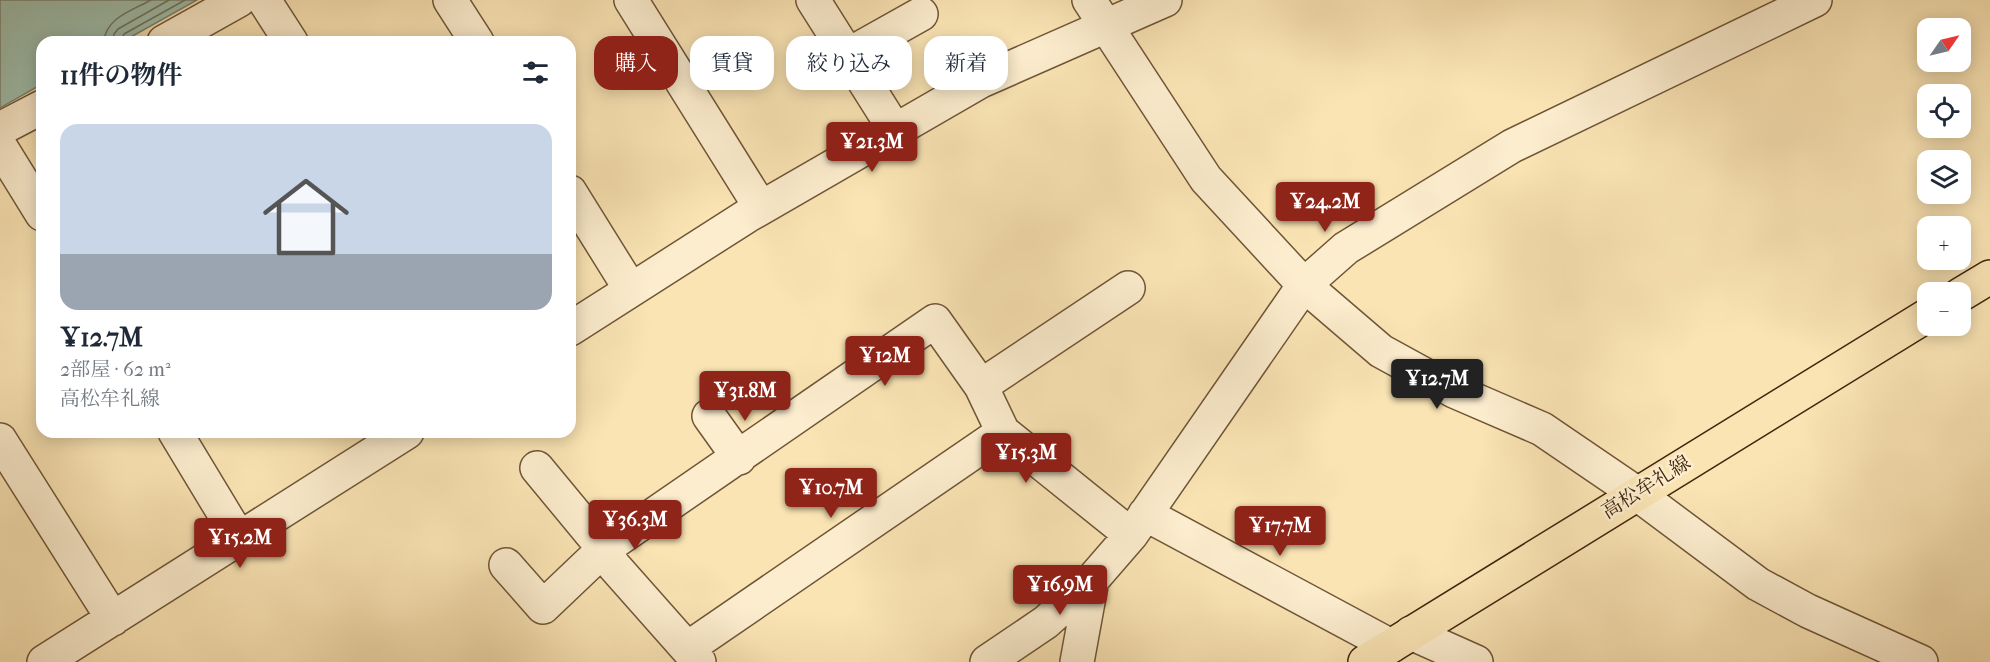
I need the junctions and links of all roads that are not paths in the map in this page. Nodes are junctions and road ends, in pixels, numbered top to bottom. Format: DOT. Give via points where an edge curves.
graph roads {
  1 [pos="239,0"];
  2 [pos="264,0"];
  3 [pos="450,0"];
  4 [pos="631,0"];
  5 [pos="813,0"];
  6 [pos="1165,0"];
  7 [pos="1815,0"];
  8 [pos="1097,13"];
  9 [pos="921,14"];
  10 [pos="175,36"];
  11 [pos="287,36"];
  12 [pos="473,36"];
  13 [pos="836,36"];
  14 [pos="882,36"];
  15 [pos="870,90"];
  16 [pos="36,110"];
  17 [pos="0,129"];
  18 [pos="895,130"];
  19 [pos="0,146"];
  20 [pos="576,202"];
  21 [pos="36,204"];
  22 [pos="761,208"];
  23 [pos="1990,277"];
  24 [pos="1304,285"];
  25 [pos="1128,288"];
  26 [pos="1971,288"];
  27 [pos="631,290"];
  28 [pos="1917,322"];
  29 [pos="576,325"];
  30 [pos="981,386"];
  31 [pos="709,416"];
  32 [pos="1002,432"];
  33 [pos="179,438"];
  34 [pos="384,438"];
  35 [pos="0,440"];
  36 [pos="364,443"];
  37 [pos="739,458"];
  38 [pos="537,468"];
  39 [pos="1636,493"];
  40 [pos="1138,524"];
  41 [pos="239,538"];
  42 [pos="604,549"];
  43 [pos="506,565"];
  44 [pos="1092,580"];
  45 [pos="113,619"];
  46 [pos="1389,647"];
  47 [pos="693,655"];
  48 [pos="45,662"];
  49 [pos="987,662"];
  50 [pos="1077,662"];
  51 [pos="1476,662"];
  52 [pos="1921,662"];
  1 -- 10 [label="street"];
  2 -- 11 [label="street"];
  3 -- 12 [label="street"];
  4 -- 22 [label="street"];
  5 -- 13 [label="street"];
  6 -- 8 [label="street"];
  7 -- 24 [label="street" via="1512,146 1346,248"];
  8 -- 18 [label="street"];
  8 -- 24 [label="street" via="1206,179"];
  9 -- 14 [label="street"];
  15 -- 18 [label="street"];
  16 -- 17 [label="street"];
  18 -- 22 [label="street"];
  19 -- 21 [label="street"];
  20 -- 27 [label="street"];
  22 -- 27 [label="street"];
  23 -- 26 [label="main road"];
  24 -- 39 [label="street" via="1381,351 1454,391 1542,429"];
  24 -- 40 [label="street"];
  25 -- 30 [label="street"];
  27 -- 29 [label="street"];
  28 -- 39 [label="main road, 高松牟礼線"];
  30 -- 32 [label="street"];
  30 -- 37 [label="street" via="935,321"];
  31 -- 37 [label="street"];
  32 -- 40 [label="street"];
  32 -- 47 [label="street"];
  33 -- 41 [label="street"];
  34 -- 36 [label="street"];
  35 -- 45 [label="street"];
  36 -- 41 [label="street"];
  37 -- 42 [label="street"];
  38 -- 42 [label="street"];
  39 -- 46 [label="main road, 高松牟礼線"];
  39 -- 52 [label="street" via="1758,584"];
  40 -- 44 [label="street"];
  40 -- 46 [label="street"];
  41 -- 45 [label="street"];
  42 -- 43 [label="street" via="543,607"];
  42 -- 47 [label="street" via="614,566"];
  44 -- 49 [label="street" via="1046,622"];
  44 -- 50 [label="street"];
  45 -- 48 [label="street"];
  46 -- 51 [label="street"];
}
